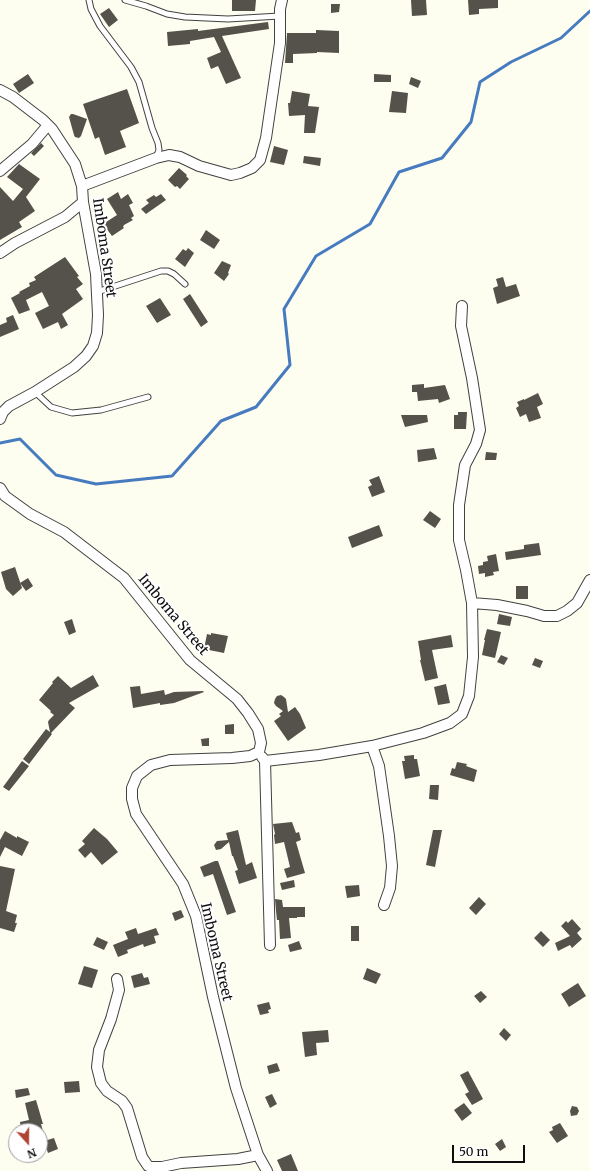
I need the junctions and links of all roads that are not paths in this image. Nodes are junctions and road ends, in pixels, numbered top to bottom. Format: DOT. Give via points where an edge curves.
graph roads {
  1 [pos="90,0"];
  2 [pos="125,0"];
  3 [pos="282,0"];
  4 [pos="280,16"];
  5 [pos="0,90"];
  6 [pos="48,125"];
  7 [pos="156,158"];
  8 [pos="0,171"];
  9 [pos="82,186"];
  10 [pos="83,202"];
  11 [pos="0,253"];
  12 [pos="185,284"];
  13 [pos="97,292"];
  14 [pos="462,306"];
  15 [pos="35,392"];
  16 [pos="148,397"];
  17 [pos="0,419"];
  18 [pos="0,488"];
  19 [pos="590,580"];
  20 [pos="472,604"];
  21 [pos="372,746"];
  22 [pos="259,752"];
  23 [pos="265,761"];
  24 [pos="384,905"];
  25 [pos="270,945"];
  26 [pos="117,979"];
  27 [pos="258,1155"];
  28 [pos="267,1171"];
  1 -- 7 [label="lane" via="91,9 100,26 131,66 139,82 158,143"];
  2 -- 4 [label="lane" via="167,14 185,17 228,19"];
  3 -- 4 [label="street"];
  4 -- 7 [label="street" via="280,43 266,138 260,160 252,168 231,175 199,166 180,157 169,155"];
  5 -- 6 [label="street, Imboma Street" via="13,97"];
  6 -- 8 [label="street" via="32,144"];
  6 -- 9 [label="street, Imboma Street" via="75,164"];
  7 -- 9 [label="street"];
  9 -- 10 [label="street, Imboma Street"];
  10 -- 11 [label="street" via="64,217"];
  10 -- 13 [label="street, Imboma Street"];
  12 -- 13 [label="lane" via="174,274 161,271"];
  13 -- 15 [label="street, Imboma Street" via="97,333 93,346 74,367"];
  14 -- 20 [label="street" via="461,326 480,430 465,466 459,505 459,540"];
  15 -- 16 [label="lane" via="51,407 72,413 101,410"];
  15 -- 17 [label="street, Imboma Street" via="9,406 2,412"];
  18 -- 22 [label="street, Imboma Street" via="5,496 30,514 64,532 124,578 190,660 237,699 248,713 258,729"];
  19 -- 20 [label="street" via="577,603 557,616 544,616 498,605"];
  20 -- 21 [label="street" via="469,696 462,714 443,726"];
  21 -- 23 [label="street"];
  21 -- 24 [label="street" via="379,766 392,866 390,888"];
  22 -- 23 [label="street"];
  22 -- 27 [label="street, Imboma Street" via="250,756 170,760 151,765 137,776 132,788 136,814 183,884 196,916 236,1088"];
  23 -- 25 [label="street"];
  26 -- 27 [label="street" via="119,990 99,1050 97,1066 101,1083 127,1108 142,1157 148,1166 162,1167"];
  27 -- 28 [label="street, Imboma Street"];
}
